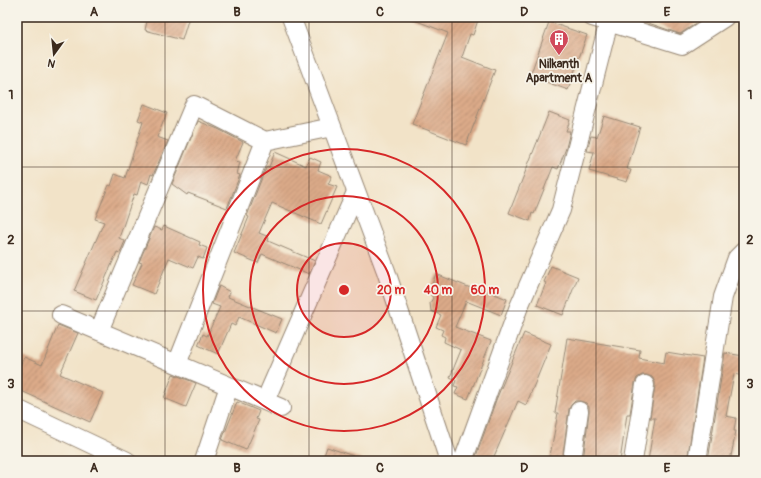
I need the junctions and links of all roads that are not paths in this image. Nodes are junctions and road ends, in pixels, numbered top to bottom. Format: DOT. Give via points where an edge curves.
graph roads {
  1 [pos="291,17"];
  2 [pos="725,17"];
  3 [pos="603,19"];
  4 [pos="332,127"];
  5 [pos="266,141"];
  6 [pos="356,192"];
  7 [pos="744,250"];
  8 [pos="61,315"];
  9 [pos="99,331"];
  10 [pos="177,364"];
  11 [pos="645,385"];
  12 [pos="229,386"];
  13 [pos="264,401"];
  14 [pos="281,408"];
  15 [pos="17,409"];
  16 [pos="580,411"];
  17 [pos="127,461"];
  18 [pos="204,461"];
  19 [pos="449,461"];
  20 [pos="463,461"];
  21 [pos="572,461"];
  22 [pos="634,461"];
  23 [pos="697,461"];
  1 -- 4 [label="street"];
  2 -- 3 [label="street" via="682,45"];
  3 -- 20 [label="street" via="561,210 518,309"];
  4 -- 5 [label="street"];
  4 -- 6 [label="street"];
  5 -- 9 [label="street" via="194,105"];
  5 -- 10 [label="street"];
  6 -- 13 [label="street"];
  6 -- 19 [label="street" via="386,271"];
  7 -- 23 [label="street" via="737,258 723,297"];
  8 -- 9 [label="street"];
  9 -- 10 [label="street"];
  10 -- 12 [label="street"];
  11 -- 22 [label="street"];
  12 -- 13 [label="street"];
  12 -- 18 [label="street"];
  13 -- 14 [label="street"];
  15 -- 17 [label="street"];
  16 -- 21 [label="street"];
}
